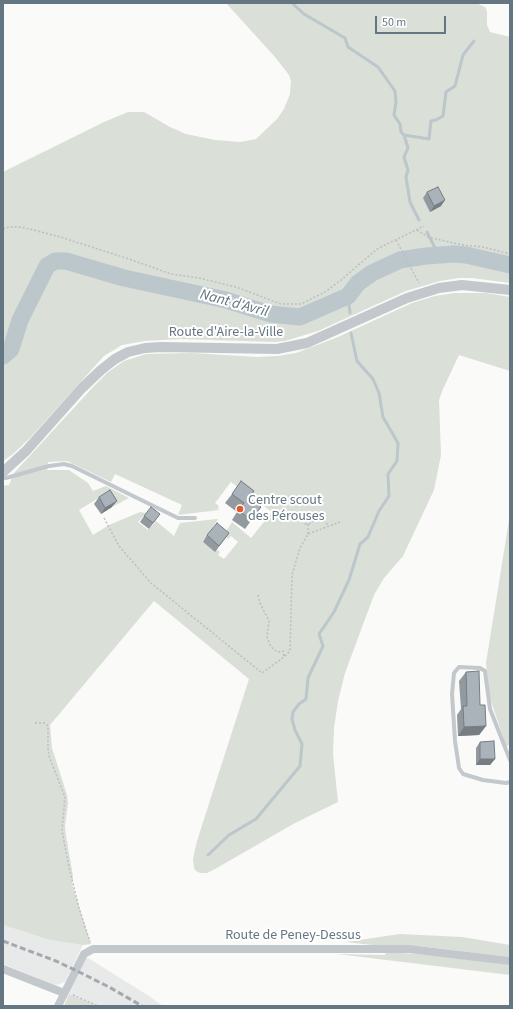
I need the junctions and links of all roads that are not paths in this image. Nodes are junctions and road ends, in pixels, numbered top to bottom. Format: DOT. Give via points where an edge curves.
graph roads {
  1 [pos="510,290"];
  2 [pos="3,472"];
  3 [pos="3,477"];
  4 [pos="195,518"];
  5 [pos="510,760"];
  6 [pos="510,782"];
  7 [pos="510,961"];
  8 [pos="3,969"];
  9 [pos="64,993"];
  10 [pos="58,1006"];
  1 -- 2 [label="street, Route d'Aire-la-Ville" via="462,285 439,288 407,298 307,343 282,348 265,350 161,346 128,352 101,370 26,451"];
  3 -- 4 [label="lane" via="64,464 178,518"];
  5 -- 6 [label="lane" via="490,709 485,671 480,668 459,667 454,673 452,694 459,768 463,774 483,780"];
  7 -- 9 [label="street, Route de Peney-Dessus" via="409,949 93,949 84,954"];
  8 -- 9 [label="street"];
  9 -- 10 [label="street"];
}
